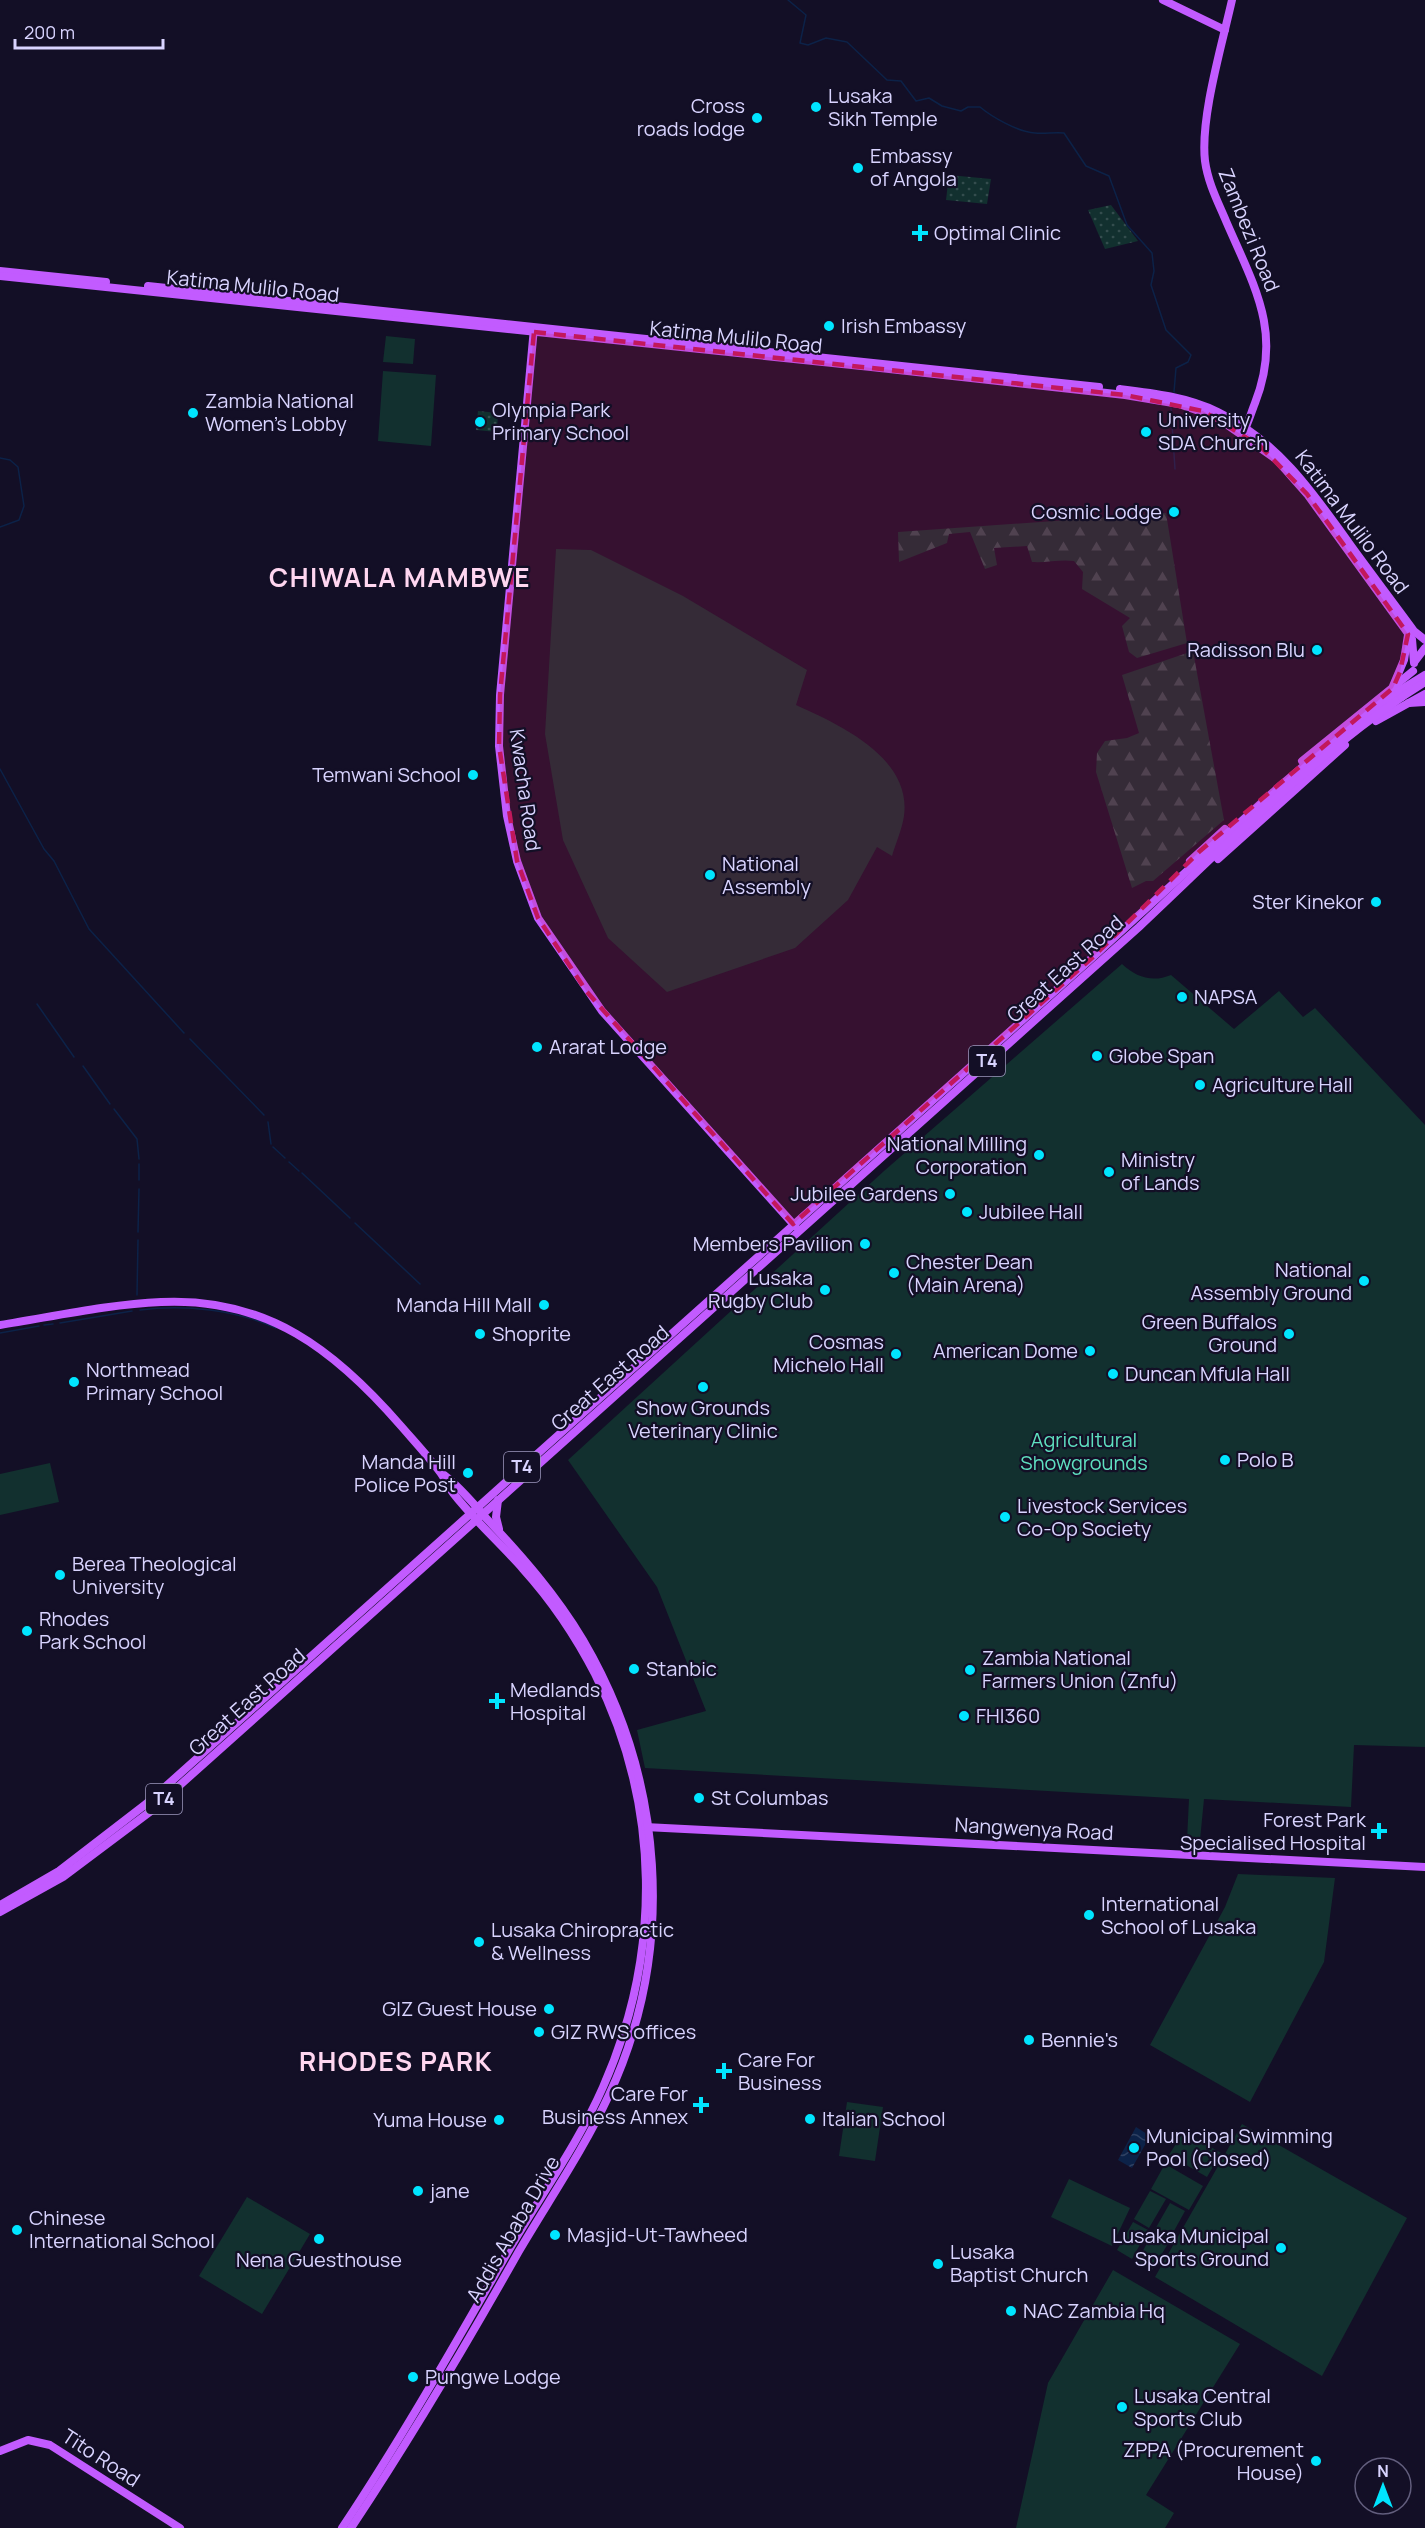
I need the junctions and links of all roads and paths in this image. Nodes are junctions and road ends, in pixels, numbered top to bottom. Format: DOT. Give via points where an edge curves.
graph roads {
  1 [pos="1163,0"];
  2 [pos="1232,0"];
  3 [pos="1225,30"];
  4 [pos="0,271"];
  5 [pos="0,276"];
  6 [pos="534,329"];
  7 [pos="1244,431"];
  8 [pos="1408,634"];
  9 [pos="1425,640"];
  10 [pos="1425,648"];
  11 [pos="1414,667"];
  12 [pos="1425,675"];
  13 [pos="1425,682"];
  14 [pos="1425,692"];
  15 [pos="1400,695"];
  16 [pos="1425,702"];
  17 [pos="794,1224"];
  18 [pos="800,1231"];
  19 [pos="0,1325"];
  20 [pos="440,1473"];
  21 [pos="455,1484"];
  22 [pos="488,1497"];
  23 [pos="498,1499"];
  24 [pos="476,1513"];
  25 [pos="470,1525"];
  26 [pos="483,1526"];
  27 [pos="501,1534"];
  28 [pos="645,1827"];
  29 [pos="662,1828"];
  30 [pos="651,1840"];
  31 [pos="1425,1866"];
  32 [pos="0,1905"];
  33 [pos="0,1912"];
  34 [pos="0,2451"];
  35 [pos="180,2528"];
  36 [pos="342,2528"];
  37 [pos="351,2528"];
  1 -- 3 [label="main road"];
  2 -- 3 [label="main road, Zambezi Road"];
  3 -- 7 [label="main road, Zambezi Road" via="1204,153 1212,188 1254,282 1265,320 1266,364"];
  4 -- 6 [label="main road, Katima Mulilo Road"];
  5 -- 6 [label="main road, Katima Mulilo Road"];
  6 -- 7 [label="main road, Katima Mulilo Road" via="1178,397 1218,412"];
  6 -- 17 [label="main road, Kwacha Road" via="500,695 499,746 507,816 518,861 538,918 587,992"];
  7 -- 8 [label="main road, Katima Mulilo Road" via="1307,494"];
  7 -- 9 [label="main road, Katima Mulilo Road" via="1273,448 1297,473 1414,631"];
  8 -- 11 [label="main road, Katima Mulilo Road" via="1413,644"];
  8 -- 15 [label="main road"];
  10 -- 11 [label="main road, Great East Road"];
  11 -- 14 [label="main road, Katima Mulilo Road" via="1418,684"];
  11 -- 15 [label="main road, Great East Road / T4"];
  12 -- 15 [label="main road, Great East Road / T4, bridge"];
  13 -- 15 [label="main road, Great East Road / T4, bridge"];
  14 -- 15 [label="main road, Great East Road / T4"];
  15 -- 16 [label="main road"];
  15 -- 17 [label="main road, Great East Road / T4" via="1296,772"];
  15 -- 18 [label="main road, Great East Road / T4" via="1300,776"];
  17 -- 18 [label="main road, Kwacha Road"];
  17 -- 22 [label="main road, Great East Road / T4"];
  18 -- 23 [label="main road, Great East Road / T4"];
  19 -- 20 [label="main road" via="160,1302 219,1305 257,1315 297,1333 352,1373"];
  20 -- 21 [label="main road"];
  20 -- 24 [label="main road"];
  21 -- 22 [label="main road" via="474,1496"];
  21 -- 24 [label="main road"];
  22 -- 24 [label="main road, Great East Road / T4"];
  23 -- 24 [label="main road, Great East Road / T4"];
  23 -- 27 [label="main road" via="496,1517"];
  24 -- 25 [label="main road, Great East Road / T4"];
  24 -- 26 [label="main road, Addis Ababa Drive"];
  24 -- 27 [label="main road, Addis Ababa Drive"];
  24 -- 32 [label="main road, Great East Road / T4" via="146,1804 59,1871"];
  25 -- 26 [label="main road"];
  25 -- 33 [label="main road, Great East Road / T4" via="124,1833 63,1877"];
  26 -- 28 [label="main road, Addis Ababa Drive" via="547,1598 595,1675 622,1742"];
  27 -- 28 [label="main road, Addis Ababa Drive" via="552,1593 601,1672 630,1740"];
  28 -- 29 [label="main road, Nangwenya Road"];
  28 -- 30 [label="main road, Addis Ababa Drive"];
  28 -- 36 [label="main road, Addis Ababa Drive" via="648,1897 644,1942 634,1998 602,2090 427,2395"];
  29 -- 30 [label="main road"];
  29 -- 31 [label="main road, Nangwenya Road"];
  30 -- 37 [label="main road, Addis Ababa Drive" via="654,1914 642,2000 609,2095 434,2399"];
  34 -- 35 [label="main road, Tito Road" via="28,2439 50,2445"];
}
